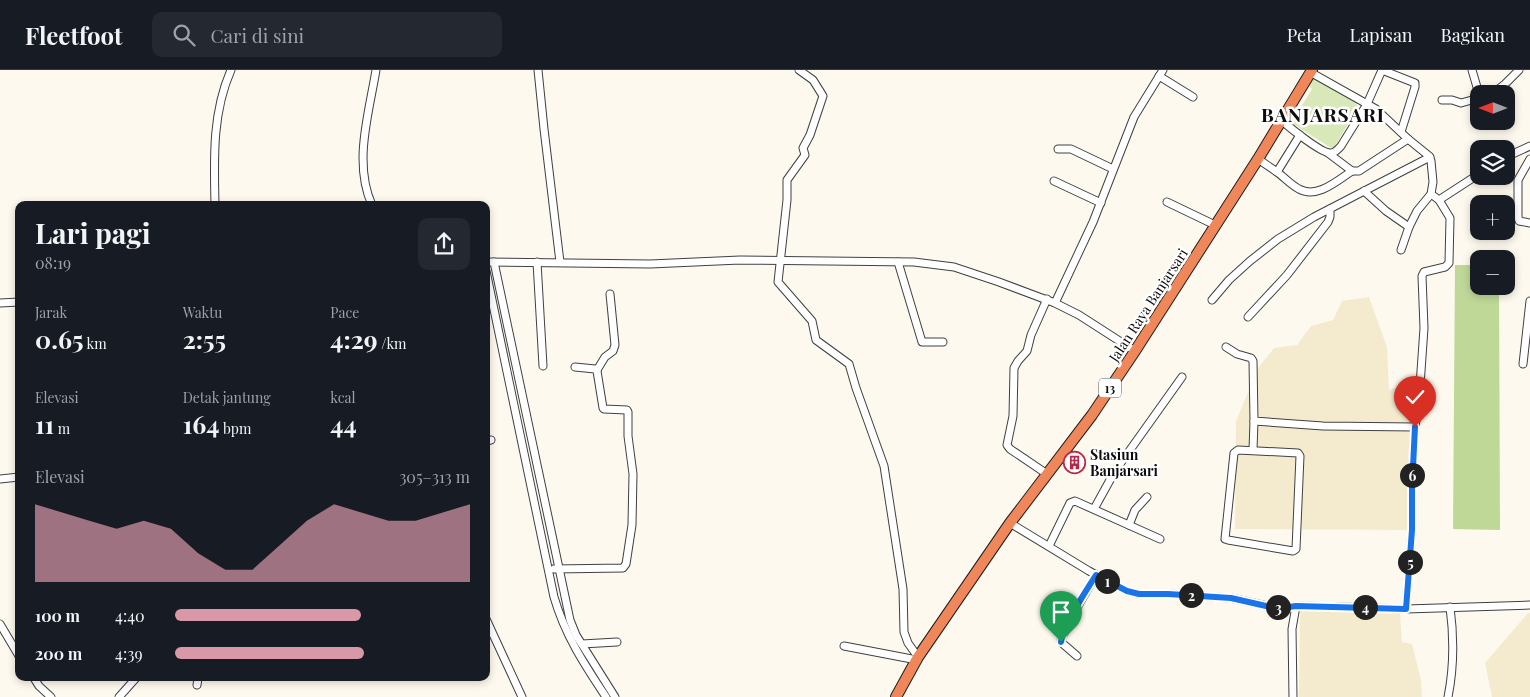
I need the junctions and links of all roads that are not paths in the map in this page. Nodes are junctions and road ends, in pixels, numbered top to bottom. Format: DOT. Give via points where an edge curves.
graph roads {
  1 [pos="232,70"];
  2 [pos="376,70"];
  3 [pos="538,70"];
  4 [pos="799,70"];
  5 [pos="1382,70"];
  6 [pos="1472,70"];
  7 [pos="1519,70"];
  8 [pos="1311,71"];
  9 [pos="1161,73"];
  10 [pos="1476,85"];
  11 [pos="1504,85"];
  12 [pos="1193,97"];
  13 [pos="1442,100"];
  14 [pos="1470,100"];
  15 [pos="1367,104"];
  16 [pos="1281,120"];
  17 [pos="1401,132"];
  18 [pos="1300,135"];
  19 [pos="1408,139"];
  20 [pos="1530,146"];
  21 [pos="1058,150"];
  22 [pos="1328,153"];
  23 [pos="1515,153"];
  24 [pos="1430,157"];
  25 [pos="1258,159"];
  26 [pos="1530,159"];
  27 [pos="1113,169"];
  28 [pos="1352,171"];
  29 [pos="1277,172"];
  30 [pos="1470,180"];
  31 [pos="1054,181"];
  32 [pos="1364,191"];
  33 [pos="1431,194"];
  34 [pos="1439,200"];
  35 [pos="215,201"];
  36 [pos="370,201"];
  37 [pos="1167,202"];
  38 [pos="1101,203"];
  39 [pos="1330,209"];
  40 [pos="1530,223"];
  41 [pos="1215,225"];
  42 [pos="1409,227"];
  43 [pos="1401,250"];
  44 [pos="780,261"];
  45 [pos="490,262"];
  46 [pos="537,262"];
  47 [pos="560,262"];
  48 [pos="898,262"];
  49 [pos="490,285"];
  50 [pos="610,294"];
  51 [pos="1047,299"];
  52 [pos="1212,300"];
  53 [pos="1530,301"];
  54 [pos="15,302"];
  55 [pos="0,303"];
  56 [pos="1055,303"];
  57 [pos="1248,317"];
  58 [pos="943,342"];
  59 [pos="507,346"];
  60 [pos="1226,346"];
  61 [pos="1135,351"];
  62 [pos="1523,364"];
  63 [pos="543,366"];
  64 [pos="575,367"];
  65 [pos="597,370"];
  66 [pos="1182,377"];
  67 [pos="1254,421"];
  68 [pos="1415,427"];
  69 [pos="1254,450"];
  70 [pos="1047,474"];
  71 [pos="15,477"];
  72 [pos="0,479"];
  73 [pos="1147,496"];
  74 [pos="1093,508"];
  75 [pos="1010,522"];
  76 [pos="1129,525"];
  77 [pos="1160,539"];
  78 [pos="1049,546"];
  79 [pos="552,569"];
  80 [pos="1096,575"];
  81 [pos="559,596"];
  82 [pos="1530,605"];
  83 [pos="1296,606"];
  84 [pos="1450,607"];
  85 [pos="1406,609"];
  86 [pos="0,624"];
  87 [pos="490,628"];
  88 [pos="573,636"];
  89 [pos="617,642"];
  90 [pos="582,644"];
  91 [pos="844,646"];
  92 [pos="15,649"];
  93 [pos="1077,656"];
  94 [pos="918,658"];
  95 [pos="36,681"];
  96 [pos="133,681"];
  97 [pos="606,690"];
  98 [pos="51,697"];
  99 [pos="119,697"];
  100 [pos="522,697"];
  101 [pos="615,697"];
  102 [pos="896,697"];
  103 [pos="1293,697"];
  104 [pos="1448,697"];
  1 -- 35 [label="street" via="224,88 216,129"];
  2 -- 36 [label="street" via="363,168"];
  3 -- 47 [label="street"];
  4 -- 44 [label="street" via="813,80 823,96 803,148 804,155 786,180"];
  5 -- 15 [label="street"];
  5 -- 17 [label="street" via="1415,83"];
  6 -- 10 [label="street"];
  7 -- 11 [label="street"];
  8 -- 15 [label="street"];
  8 -- 16 [label="highway, Jalan Raya Banjarsari / 13"];
  9 -- 12 [label="street"];
  9 -- 27 [label="street" via="1134,118"];
  13 -- 14 [label="street" via="1461,103"];
  15 -- 17 [label="street"];
  15 -- 22 [label="street" via="1341,146"];
  16 -- 18 [label="street"];
  16 -- 25 [label="highway, Jalan Raya Banjarsari / 13"];
  17 -- 19 [label="street"];
  18 -- 22 [label="street"];
  18 -- 29 [label="street"];
  19 -- 24 [label="street"];
  19 -- 28 [label="street" via="1359,171"];
  20 -- 23 [label="street"];
  21 -- 27 [label="street" via="1071,149"];
  22 -- 28 [label="street"];
  24 -- 32 [label="street"];
  24 -- 33 [label="street" via="1433,175"];
  25 -- 29 [label="street"];
  25 -- 41 [label="highway, Jalan Raya Banjarsari / 13"];
  26 -- 40 [label="street" via="1519,176 1518,195 1518,219"];
  27 -- 38 [label="street"];
  28 -- 29 [label="street" via="1311,193 1295,187"];
  30 -- 34 [label="street"];
  31 -- 38 [label="street"];
  32 -- 39 [label="street"];
  32 -- 42 [label="street"];
  33 -- 34 [label="street"];
  33 -- 42 [label="street"];
  34 -- 68 [label="street" via="1451,224 1448,263 1445,267 1424,272 1422,276 1424,328"];
  37 -- 41 [label="street"];
  38 -- 56 [label="street"];
  39 -- 52 [label="street" via="1264,249"];
  39 -- 57 [label="street" via="1328,222 1297,263"];
  41 -- 61 [label="highway, Jalan Raya Banjarsari / 13"];
  42 -- 43 [label="street"];
  44 -- 47 [label="street"];
  44 -- 48 [label="street"];
  44 -- 94 [label="street" via="778,282 812,321 816,340 849,364 884,466 904,589 904,632"];
  45 -- 46 [label="street"];
  45 -- 59 [label="street"];
  46 -- 47 [label="street"];
  46 -- 63 [label="street"];
  48 -- 51 [label="street" via="954,268"];
  48 -- 58 [label="street" via="922,342"];
  49 -- 59 [label="street"];
  50 -- 65 [label="street" via="614,348"];
  51 -- 56 [label="street"];
  51 -- 70 [label="street" via="1030,335 1027,352 1016,364 1013,416 1007,445"];
  53 -- 62 [label="street"];
  54 -- 55 [label="street"];
  56 -- 61 [label="street"];
  59 -- 79 [label="street"];
  60 -- 67 [label="street" via="1254,360"];
  61 -- 70 [label="highway, Jalan Raya Banjarsari / 13"];
  64 -- 65 [label="street"];
  65 -- 79 [label="street" via="602,408 628,412 633,474 632,528 626,564 621,569"];
  66 -- 74 [label="street" via="1115,471"];
  67 -- 68 [label="street"];
  67 -- 69 [label="street"];
  68 -- 85 [label="street"];
  69 -- 69 [label="street" via="1234,453 1224,537 1294,551 1300,456 1298,453"];
  70 -- 75 [label="highway, Jalan Raya Banjarsari / 13"];
  71 -- 72 [label="street"];
  73 -- 76 [label="street" via="1135,510"];
  74 -- 76 [label="street"];
  74 -- 78 [label="street" via="1075,501 1070,503"];
  75 -- 78 [label="street"];
  75 -- 94 [label="highway, Jalan Raya Banjarsari / 13"];
  76 -- 77 [label="street"];
  78 -- 80 [label="street"];
  79 -- 81 [label="street"];
  79 -- 81 [label="street"];
  80 -- 83 [label="street" via="1139,594 1231,598 1282,608"];
  80 -- 93 [label="street" via="1061,640"];
  81 -- 88 [label="street" via="560,618"];
  82 -- 84 [label="street"];
  83 -- 85 [label="street"];
  83 -- 103 [label="street" via="1292,629"];
  84 -- 85 [label="street"];
  84 -- 104 [label="street" via="1453,661"];
  86 -- 92 [label="street"];
  87 -- 100 [label="street"];
  88 -- 90 [label="street"];
  88 -- 97 [label="street"];
  89 -- 90 [label="street"];
  90 -- 97 [label="street"];
  91 -- 94 [label="street"];
  94 -- 102 [label="highway, Jalan Raya Banjarsari / 13"];
  95 -- 98 [label="street"];
  96 -- 99 [label="street"];
  97 -- 101 [label="street"];
}
